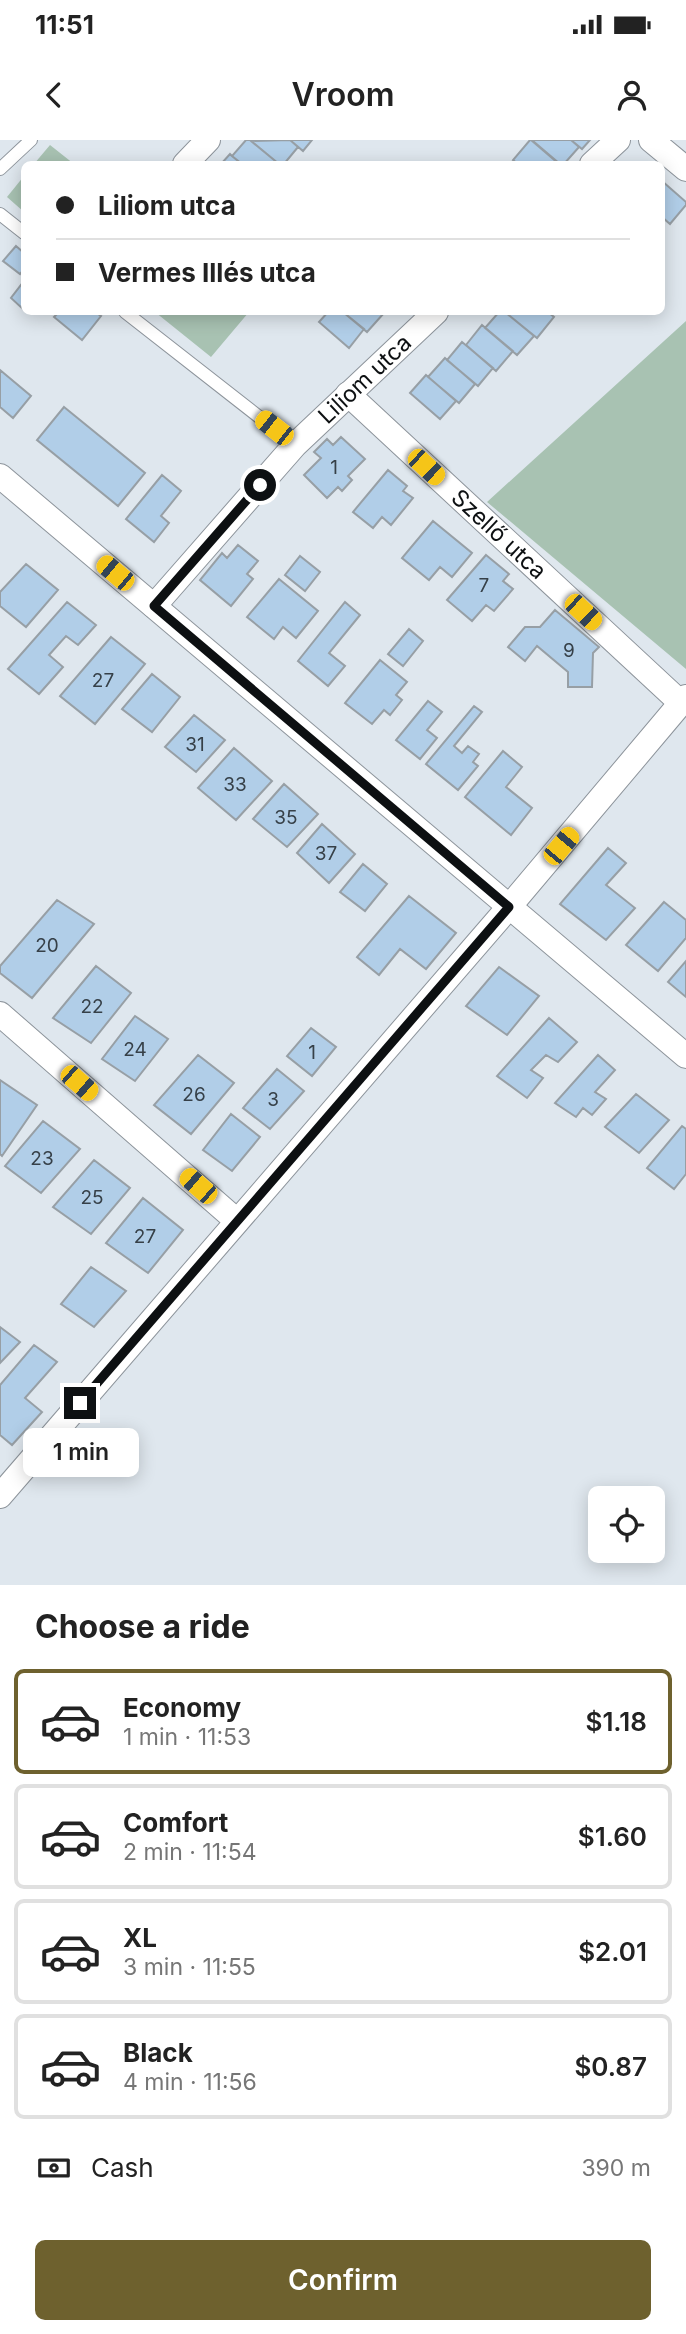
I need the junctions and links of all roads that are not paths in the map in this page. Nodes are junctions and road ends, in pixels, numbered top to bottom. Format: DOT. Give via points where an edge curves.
graph roads {
  1 [pos="30,140"];
  2 [pos="208,140"];
  3 [pos="618,140"];
  4 [pos="651,140"];
  5 [pos="188,161"];
  6 [pos="595,161"];
  7 [pos="0,169"];
  8 [pos="686,169"];
  9 [pos="0,214"];
  10 [pos="21,231"];
  11 [pos="129,315"];
  12 [pos="433,315"];
  13 [pos="348,394"];
  14 [pos="295,444"];
  15 [pos="0,476"];
  16 [pos="154,606"];
  17 [pos="683,700"];
  18 [pos="509,907"];
  19 [pos="0,1014"];
  20 [pos="686,1056"];
  21 [pos="237,1221"];
  22 [pos="3,1485"];
  1 -- 7 [label="lane"];
  2 -- 5 [label="street"];
  3 -- 6 [label="street"];
  4 -- 8 [label="street"];
  9 -- 10 [label="lane"];
  11 -- 14 [label="lane"];
  12 -- 13 [label="street, Liliom utca"];
  13 -- 14 [label="street, Liliom utca"];
  13 -- 17 [label="street, Szellő utca"];
  14 -- 16 [label="street, Liliom utca"];
  15 -- 16 [label="street"];
  16 -- 18 [label="street"];
  17 -- 18 [label="street"];
  18 -- 20 [label="street"];
  18 -- 21 [label="street"];
  19 -- 21 [label="street"];
  21 -- 22 [label="street"];
}
